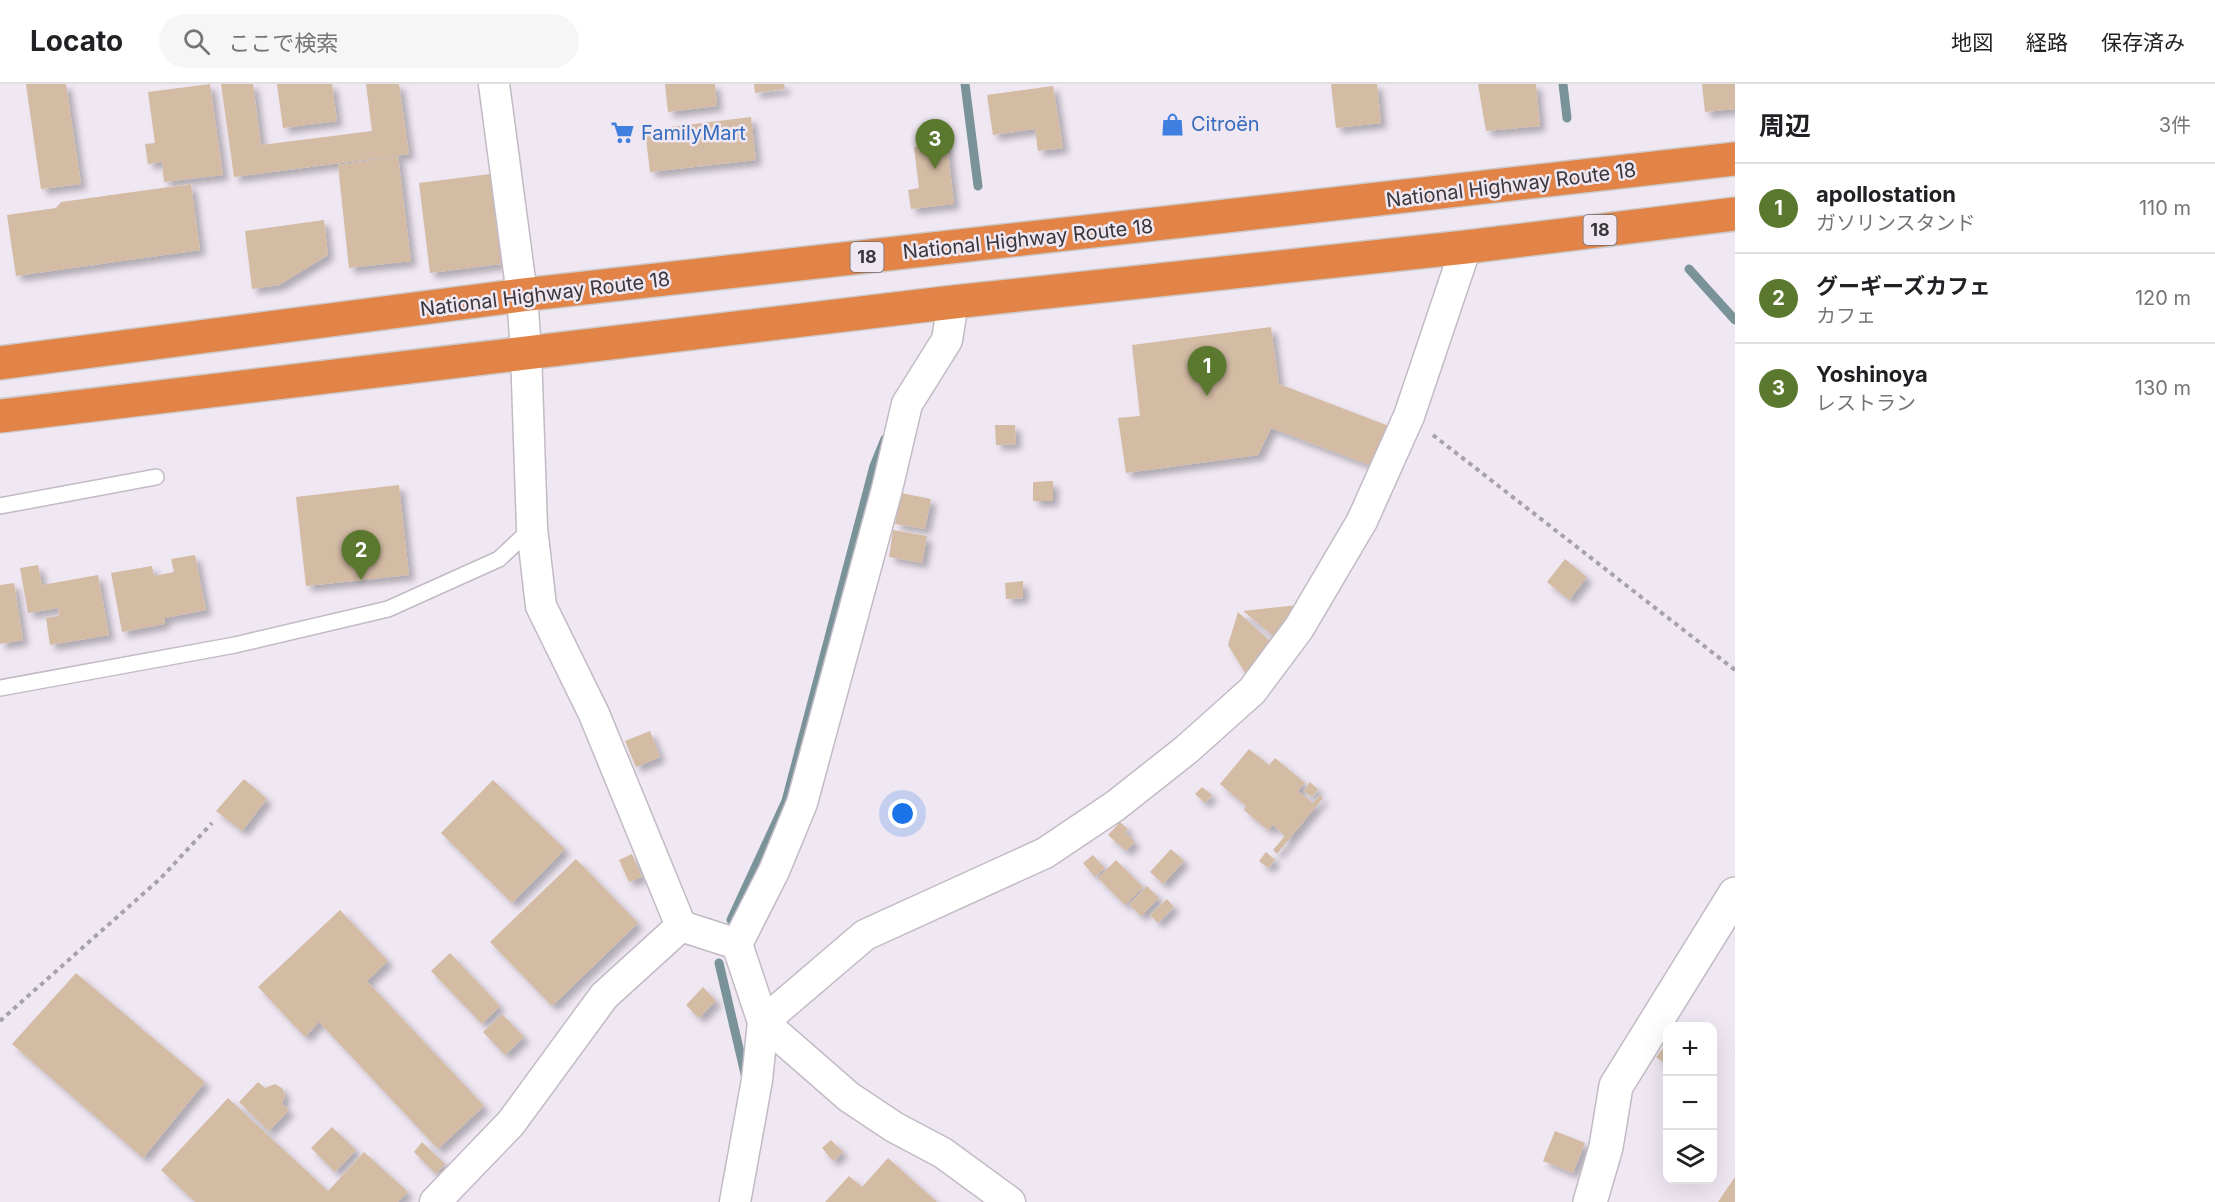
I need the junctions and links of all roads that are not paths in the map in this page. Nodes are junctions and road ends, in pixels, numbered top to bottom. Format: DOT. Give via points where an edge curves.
graph roads {
  1 [pos="494,84"];
  2 [pos="1735,159"];
  3 [pos="1735,214"];
  4 [pos="1466,247"];
  5 [pos="522,295"];
  6 [pos="953,302"];
  7 [pos="526,351"];
  8 [pos="0,363"];
  9 [pos="0,416"];
  10 [pos="156,477"];
  11 [pos="0,506"];
  12 [pos="532,528"];
  13 [pos="0,688"];
  14 [pos="1735,894"];
  15 [pos="681,926"];
  16 [pos="737,944"];
  17 [pos="763,1022"];
  18 [pos="435,1202"];
  19 [pos="735,1202"];
  20 [pos="1010,1202"];
  21 [pos="1590,1202"];
  1 -- 5 [label="street"];
  2 -- 5 [label="highway, National Highway Route 18 / 18"];
  3 -- 4 [label="highway, 18"];
  4 -- 6 [label="highway, 18"];
  4 -- 17 [label="street" via="1409,416 1362,521 1299,628 1252,691 1115,806 1045,853 865,935"];
  5 -- 7 [label="street"];
  5 -- 8 [label="highway, National Highway Route 18 / 18"];
  6 -- 7 [label="highway, 18"];
  6 -- 16 [label="street" via="947,340 907,404 802,803 774,871"];
  7 -- 9 [label="highway, 18"];
  7 -- 12 [label="street"];
  10 -- 11 [label="lane"];
  12 -- 13 [label="lane" via="499,559 388,609 235,645"];
  12 -- 15 [label="street" via="541,606 594,714"];
  14 -- 21 [label="street" via="1616,1086 1606,1147"];
  15 -- 16 [label="street"];
  15 -- 18 [label="street" via="604,996 511,1123"];
  16 -- 17 [label="street"];
  17 -- 19 [label="street"];
  17 -- 20 [label="street" via="849,1097 943,1153"];
}
